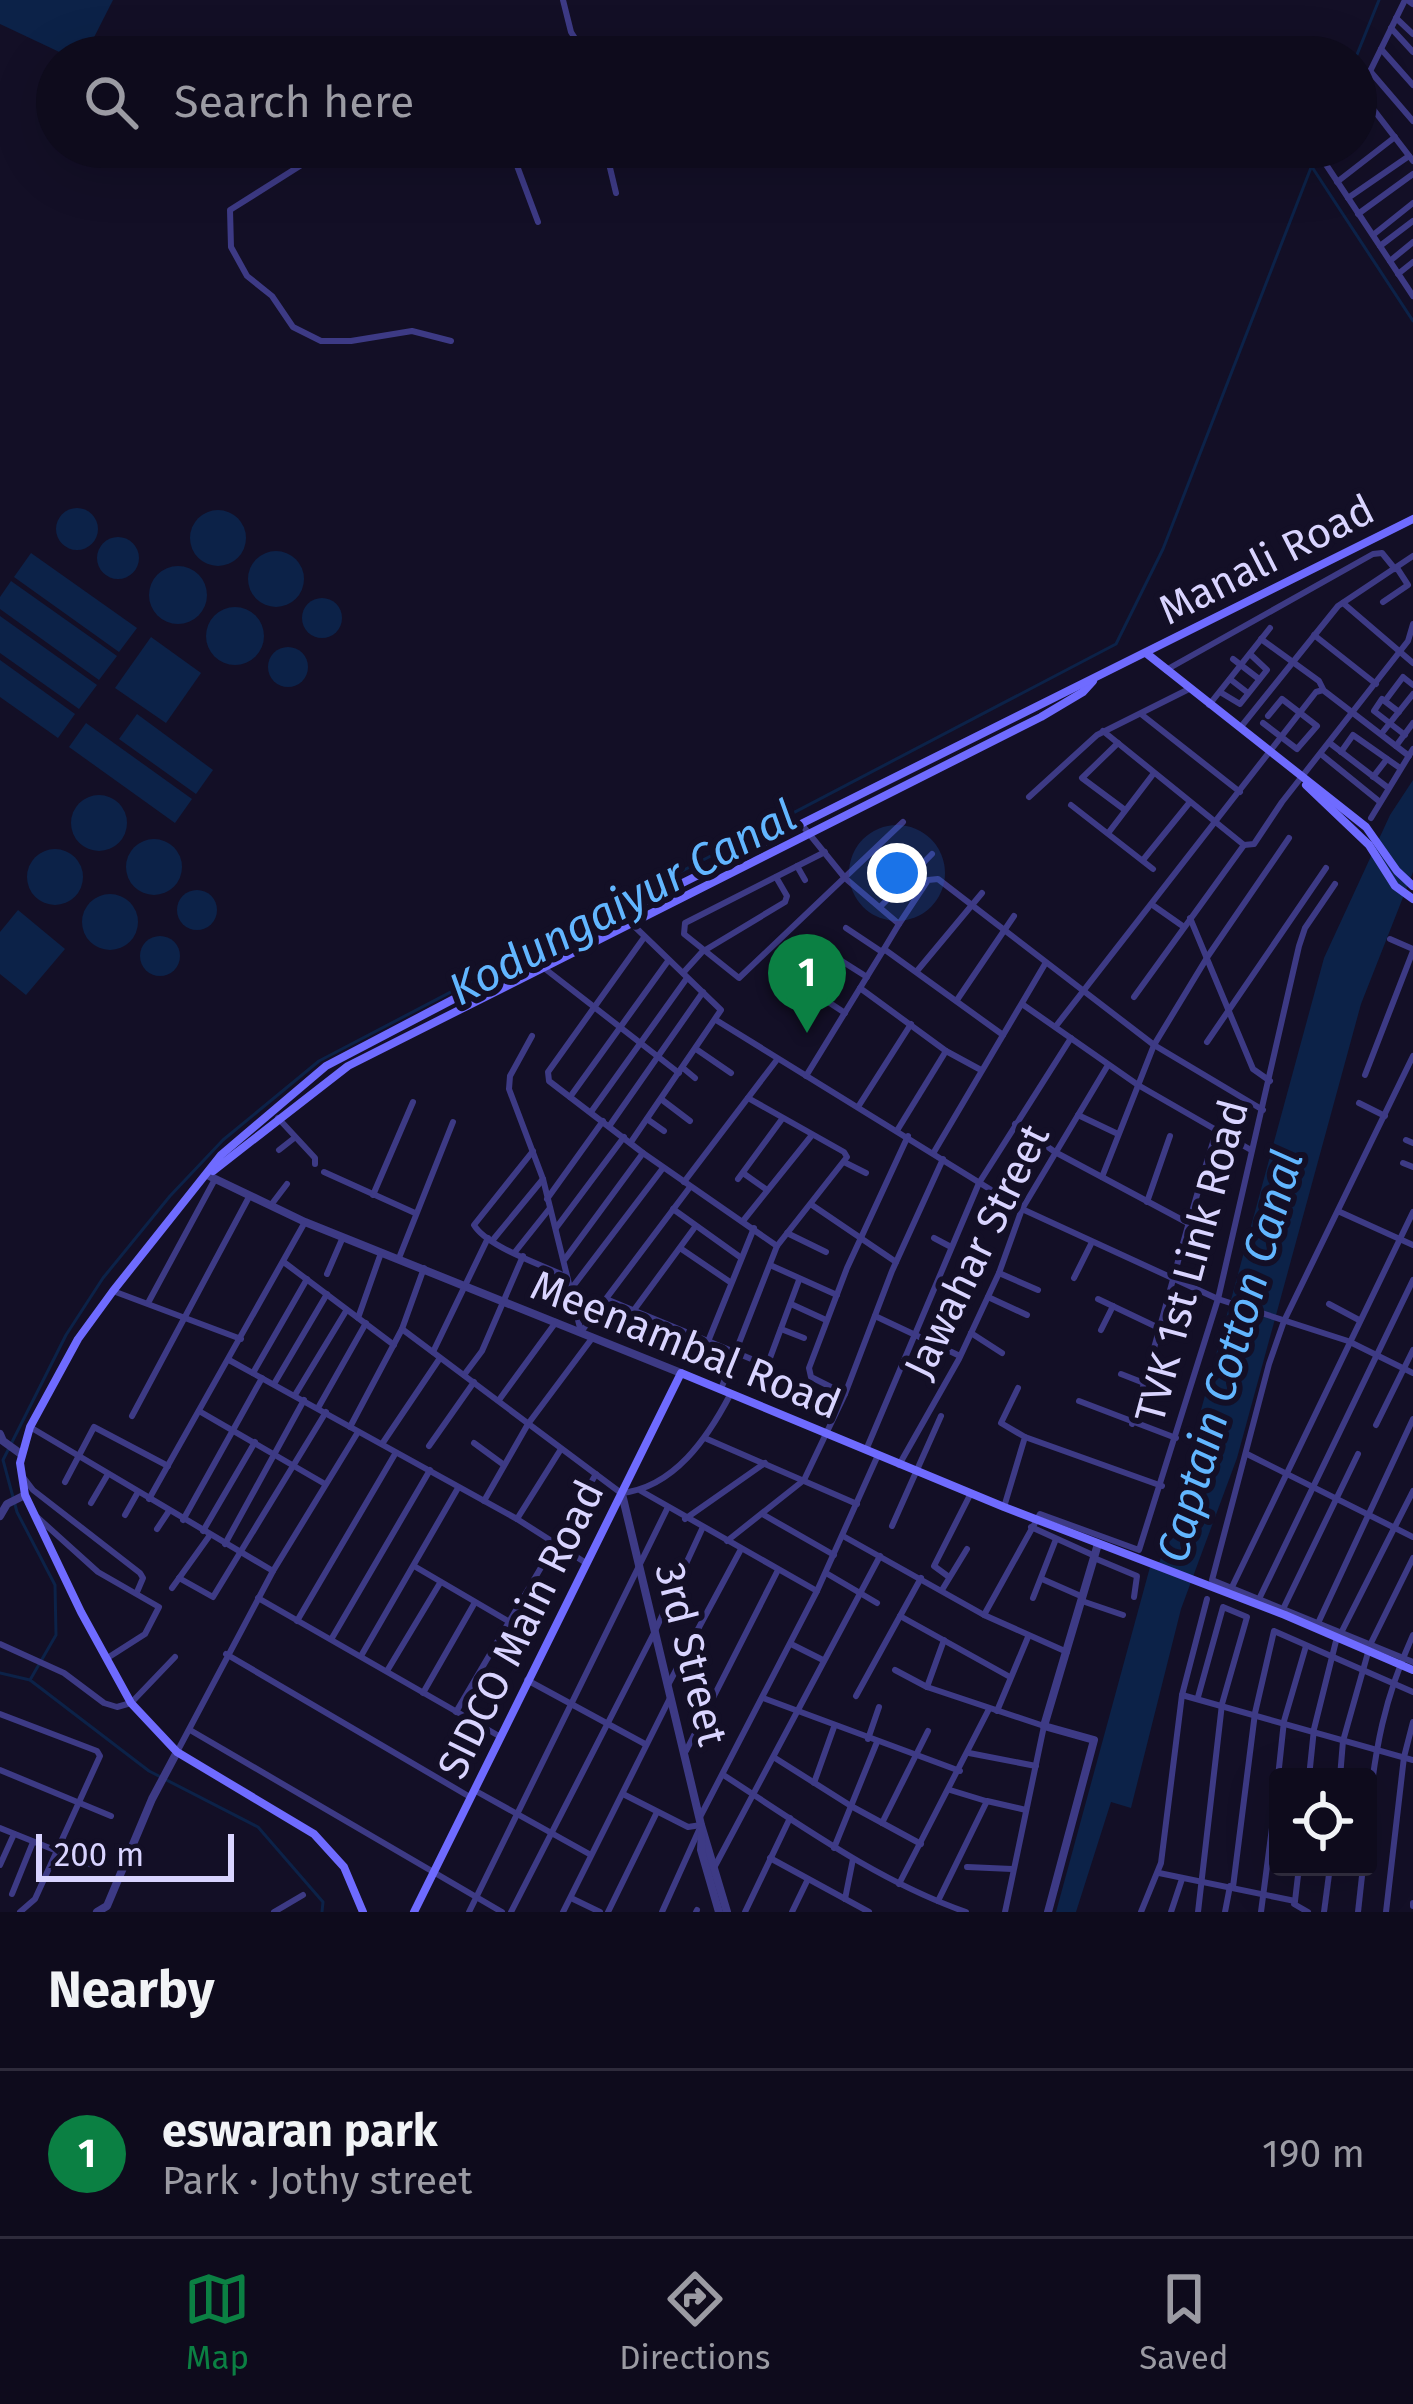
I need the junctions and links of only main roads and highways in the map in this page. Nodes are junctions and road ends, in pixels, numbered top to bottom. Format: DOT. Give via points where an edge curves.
graph roads {
  1 [pos="1413,519"];
  2 [pos="1146,653"];
  3 [pos="805,829"];
  4 [pos="1377,847"];
  5 [pos="1413,886"];
  6 [pos="1413,899"];
  7 [pos="211,1178"];
  8 [pos="681,1373"];
  9 [pos="9,1444"];
  10 [pos="1413,1666"];
  11 [pos="360,1912"];
  12 [pos="414,1912"];
  1 -- 2 [label="main road, Manali Road"];
  2 -- 3 [label="main road, Manali Road"];
  2 -- 4 [label="main road" via="1366,827"];
  3 -- 7 [label="main road" via="348,1066"];
  3 -- 7 [label="main road" via="326,1066 221,1155"];
  4 -- 5 [label="main road"];
  4 -- 6 [label="main road" via="1395,886"];
  7 -- 9 [label="main road" via="113,1291 30,1427"];
  8 -- 10 [label="main road, Meenambal Road" via="1033,1522"];
  8 -- 12 [label="main road, SIDCO Main Road"];
  9 -- 11 [label="main road" via="23,1496 130,1703 177,1752 314,1834 344,1867"];
}
